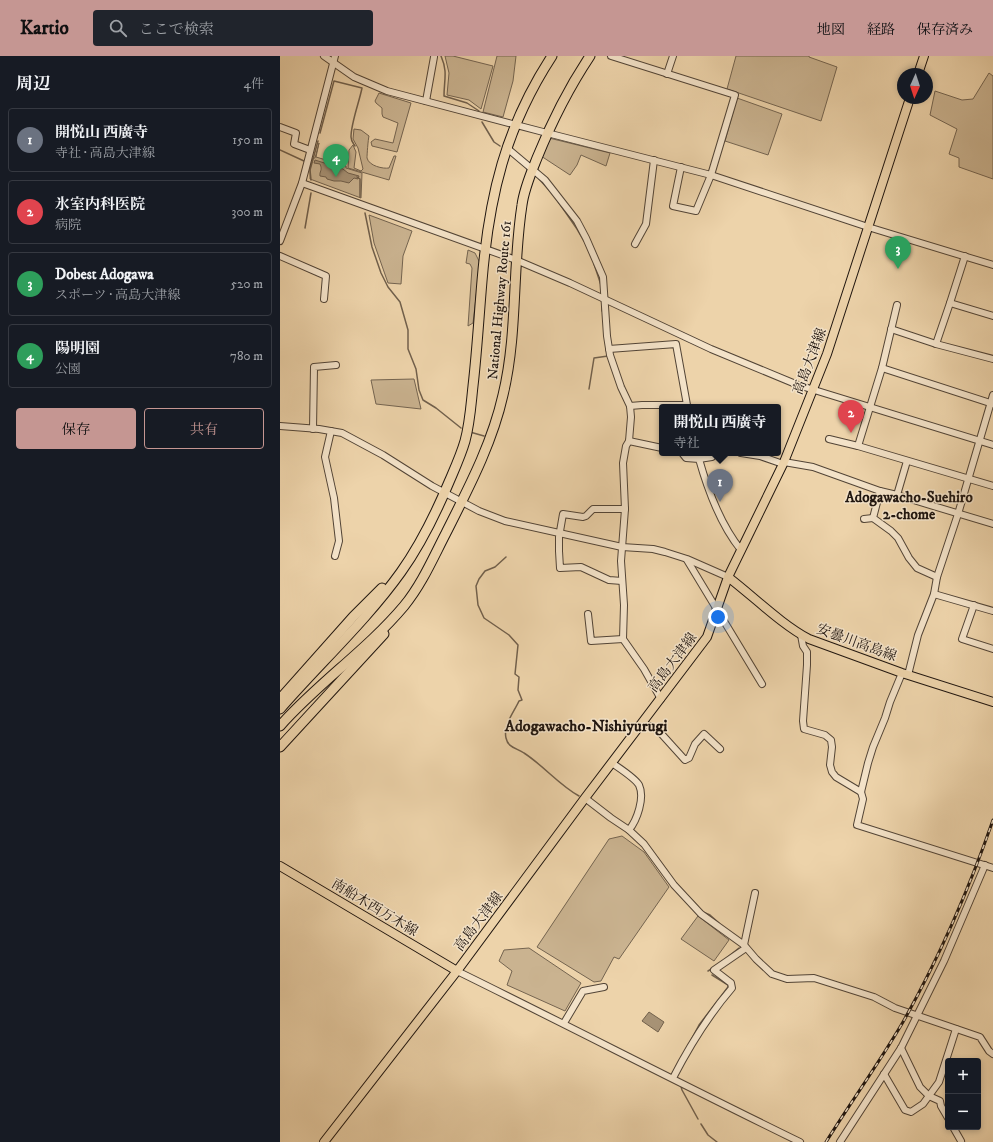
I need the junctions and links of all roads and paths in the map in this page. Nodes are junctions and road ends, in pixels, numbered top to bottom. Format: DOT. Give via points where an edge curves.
graph roads {
  1 [pos="324,56"];
  2 [pos="336,56"];
  3 [pos="434,56"];
  4 [pos="552,56"];
  5 [pos="590,56"];
  6 [pos="611,56"];
  7 [pos="673,56"];
  8 [pos="924,56"];
  9 [pos="334,64"];
  10 [pos="920,68"];
  11 [pos="667,74"];
  12 [pos="426,101"];
  13 [pos="908,104"];
  14 [pos="515,125"];
  15 [pos="280,127"];
  16 [pos="547,134"];
  17 [pos="507,148"];
  18 [pos="310,150"];
  19 [pos="654,160"];
  20 [pos="681,167"];
  21 [pos="533,169"];
  22 [pos="711,175"];
  23 [pos="302,183"];
  24 [pos="868,227"];
  25 [pos="280,241"];
  26 [pos="635,244"];
  27 [pos="485,248"];
  28 [pos="280,256"];
  29 [pos="964,256"];
  30 [pos="516,260"];
  31 [pos="993,265"];
  32 [pos="604,298"];
  33 [pos="324,299"];
  34 [pos="950,303"];
  35 [pos="898,305"];
  36 [pos="993,316"];
  37 [pos="891,329"];
  38 [pos="936,344"];
  39 [pos="609,349"];
  40 [pos="993,359"];
  41 [pos="336,365"];
  42 [pos="882,368"];
  43 [pos="812,390"];
  44 [pos="993,395"];
  45 [pos="992,403"];
  46 [pos="687,404"];
  47 [pos="659,405"];
  48 [pos="630,406"];
  49 [pos="870,408"];
  50 [pos="280,428"];
  51 [pos="313,429"];
  52 [pos="331,431"];
  53 [pos="829,439"];
  54 [pos="629,441"];
  55 [pos="979,441"];
  56 [pos="993,445"];
  57 [pos="858,446"];
  58 [pos="659,447"];
  59 [pos="684,456"];
  60 [pos="713,456"];
  61 [pos="760,456"];
  62 [pos="699,459"];
  63 [pos="907,461"];
  64 [pos="784,463"];
  65 [pos="968,479"];
  66 [pos="993,486"];
  67 [pos="880,490"];
  68 [pos="445,492"];
  69 [pos="897,495"];
  70 [pos="462,502"];
  71 [pos="625,509"];
  72 [pos="958,514"];
  73 [pos="873,518"];
  74 [pos="864,519"];
  75 [pos="993,524"];
  76 [pos="560,533"];
  77 [pos="622,547"];
  78 [pos="741,550"];
  79 [pos="335,556"];
  80 [pos="687,559"];
  81 [pos="401,572"];
  82 [pos="728,577"];
  83 [pos="937,577"];
  84 [pos="622,581"];
  85 [pos="934,594"];
  86 [pos="974,605"];
  87 [pos="404,606"];
  88 [pos="717,608"];
  89 [pos="993,611"];
  90 [pos="588,614"];
  91 [pos="801,635"];
  92 [pos="622,639"];
  93 [pos="993,649"];
  94 [pos="905,674"];
  95 [pos="762,684"];
  96 [pos="280,699"];
  97 [pos="661,699"];
  98 [pos="993,702"];
  99 [pos="280,709"];
  100 [pos="642,723"];
  101 [pos="280,726"];
  102 [pos="280,747"];
  103 [pos="720,749"];
  104 [pos="612,763"];
  105 [pos="861,792"];
  106 [pos="585,798"];
  107 [pos="630,830"];
  108 [pos="985,865"];
  109 [pos="280,866"];
  110 [pos="993,868"];
  111 [pos="755,893"];
  112 [pos="745,946"];
  113 [pos="457,971"];
  114 [pos="604,986"];
  115 [pos="917,1015"];
  116 [pos="564,1024"];
  117 [pos="956,1029"];
  118 [pos="901,1048"];
  119 [pos="993,1054"];
  120 [pos="884,1074"];
  121 [pos="673,1078"];
  122 [pos="929,1096"];
  123 [pos="945,1113"];
  124 [pos="955,1130"];
  125 [pos="961,1141"];
  126 [pos="324,1142"];
  127 [pos="800,1142"];
  128 [pos="840,1142"];
  1 -- 9 [label="street"];
  2 -- 9 [label="street"];
  3 -- 12 [label="street"];
  4 -- 14 [label="highway, National Highway Route 161" via="533,87"];
  5 -- 16 [label="highway, National Highway Route 161" via="561,103"];
  6 -- 11 [label="street"];
  7 -- 11 [label="street"];
  8 -- 10 [label="main road"];
  9 -- 12 [label="street" via="354,77 387,91"];
  9 -- 18 [label="street"];
  11 -- 22 [label="street" via="735,95"];
  12 -- 14 [label="street"];
  13 -- 24 [label="main road, 高島大津線"];
  14 -- 16 [label="street"];
  14 -- 17 [label="highway, National Highway Route 161"];
  15 -- 18 [label="street" via="296,133 294,144"];
  16 -- 19 [label="street"];
  16 -- 21 [label="highway, National Highway Route 161"];
  17 -- 21 [label="street"];
  17 -- 27 [label="highway, National Highway Route 161" via="495,189"];
  18 -- 23 [label="street"];
  19 -- 20 [label="street"];
  19 -- 26 [label="street" via="646,224"];
  20 -- 22 [label="street"];
  20 -- 22 [label="street" via="673,206 696,211"];
  21 -- 30 [label="highway, National Highway Route 161" via="522,203"];
  21 -- 32 [label="street" via="556,194 586,238 603,277"];
  22 -- 24 [label="street"];
  23 -- 25 [label="street"];
  23 -- 27 [label="street"];
  24 -- 29 [label="street"];
  24 -- 43 [label="main road, 高島大津線" via="827,354"];
  27 -- 30 [label="street"];
  27 -- 68 [label="highway, National Highway Route 161" via="472,404 465,440"];
  28 -- 33 [label="street" via="326,276"];
  29 -- 31 [label="street"];
  29 -- 34 [label="street"];
  30 -- 32 [label="street"];
  30 -- 70 [label="highway, National Highway Route 161" via="511,345 504,394 493,431"];
  32 -- 39 [label="street"];
  32 -- 43 [label="street" via="711,349"];
  34 -- 36 [label="street"];
  34 -- 38 [label="street"];
  35 -- 37 [label="street"];
  37 -- 38 [label="street"];
  37 -- 42 [label="street"];
  38 -- 40 [label="street"];
  39 -- 46 [label="street" via="676,344"];
  39 -- 48 [label="street"];
  41 -- 51 [label="street" via="314,367"];
  42 -- 45 [label="street"];
  42 -- 49 [label="street"];
  43 -- 49 [label="street"];
  43 -- 64 [label="main road, 高島大津線"];
  44 -- 45 [label="street"];
  45 -- 55 [label="street"];
  47 -- 48 [label="street"];
  48 -- 54 [label="street"];
  49 -- 55 [label="street"];
  49 -- 57 [label="street"];
  50 -- 51 [label="street"];
  51 -- 52 [label="street"];
  52 -- 68 [label="street" via="342,433 362,443"];
  52 -- 79 [label="street" via="325,456 339,540"];
  53 -- 57 [label="street"];
  54 -- 58 [label="street"];
  54 -- 71 [label="street" via="623,463"];
  55 -- 56 [label="street"];
  55 -- 65 [label="street"];
  57 -- 63 [label="street"];
  59 -- 62 [label="street"];
  60 -- 62 [label="street"];
  61 -- 64 [label="street"];
  62 -- 78 [label="street" via="722,521"];
  63 -- 65 [label="street"];
  63 -- 69 [label="street"];
  64 -- 67 [label="street" via="813,467"];
  64 -- 78 [label="main road, 高島大津線"];
  65 -- 66 [label="street"];
  65 -- 72 [label="street"];
  67 -- 69 [label="street"];
  67 -- 73 [label="street"];
  68 -- 70 [label="street"];
  68 -- 81 [label="highway, National Highway Route 161" via="422,538"];
  69 -- 72 [label="street"];
  70 -- 76 [label="street" via="505,521"];
  70 -- 87 [label="highway, National Highway Route 161" via="423,578"];
  71 -- 76 [label="street" via="593,509 582,517 563,514"];
  71 -- 77 [label="street"];
  72 -- 75 [label="street"];
  72 -- 83 [label="street"];
  73 -- 74 [label="street"];
  73 -- 83 [label="street" via="898,538 917,568"];
  76 -- 77 [label="street"];
  76 -- 84 [label="street" via="560,568 581,567 608,580"];
  77 -- 80 [label="street" via="653,549"];
  77 -- 84 [label="street"];
  78 -- 82 [label="main road, 高島大津線"];
  80 -- 82 [label="street"];
  80 -- 88 [label="street"];
  81 -- 96 [label="highway" via="353,617"];
  81 -- 99 [label="highway, National Highway Route 161" via="360,623"];
  82 -- 88 [label="main road, 高島大津線"];
  82 -- 91 [label="main road, 安曇川高島線"];
  83 -- 85 [label="street"];
  84 -- 92 [label="street"];
  85 -- 86 [label="street"];
  85 -- 94 [label="street"];
  86 -- 89 [label="street"];
  86 -- 93 [label="street" via="962,639"];
  87 -- 101 [label="highway, National Highway Route 161"];
  87 -- 102 [label="highway" via="381,638"];
  88 -- 95 [label="street"];
  88 -- 97 [label="main road, 高島大津線" via="707,637"];
  90 -- 92 [label="street" via="591,641"];
  91 -- 94 [label="main road, 安曇川高島線"];
  91 -- 105 [label="street" via="807,665 804,729 825,735 831,740 832,772"];
  92 -- 97 [label="street" via="644,669"];
  94 -- 98 [label="main road, 安曇川高島線"];
  94 -- 105 [label="street" via="890,702 873,747"];
  97 -- 100 [label="main road, 高島大津線"];
  100 -- 103 [label="street" via="657,729 685,760 689,758 695,744 704,734"];
  100 -- 104 [label="main road, 高島大津線"];
  104 -- 106 [label="main road, 高島大津線"];
  104 -- 107 [label="street" via="639,785 640,808"];
  105 -- 108 [label="street" via="863,799 857,825"];
  106 -- 107 [label="street"];
  106 -- 113 [label="main road, 高島大津線"];
  107 -- 112 [label="street" via="701,914"];
  108 -- 110 [label="street"];
  108 -- 115 [label="street" via="944,961"];
  109 -- 113 [label="main road, 南船木西万木線"];
  111 -- 112 [label="street"];
  112 -- 115 [label="street" via="766,970 780,978 814,978 874,997 894,1008"];
  112 -- 121 [label="street" via="714,970 731,983 732,988 697,1033"];
  113 -- 116 [label="street"];
  113 -- 126 [label="main road, 高島大津線"];
  114 -- 116 [label="street" via="583,990"];
  115 -- 117 [label="street"];
  115 -- 118 [label="street"];
  116 -- 121 [label="street" via="620,1054"];
  117 -- 119 [label="street" via="980,1037"];
  117 -- 122 [label="street" via="939,1082"];
  118 -- 120 [label="street"];
  118 -- 122 [label="street" via="920,1087"];
  120 -- 122 [label="street" via="906,1110 911,1112"];
  120 -- 128 [label="street"];
  121 -- 127 [label="street"];
  122 -- 123 [label="street" via="940,1101"];
  124 -- 125 [label="street"];
}
